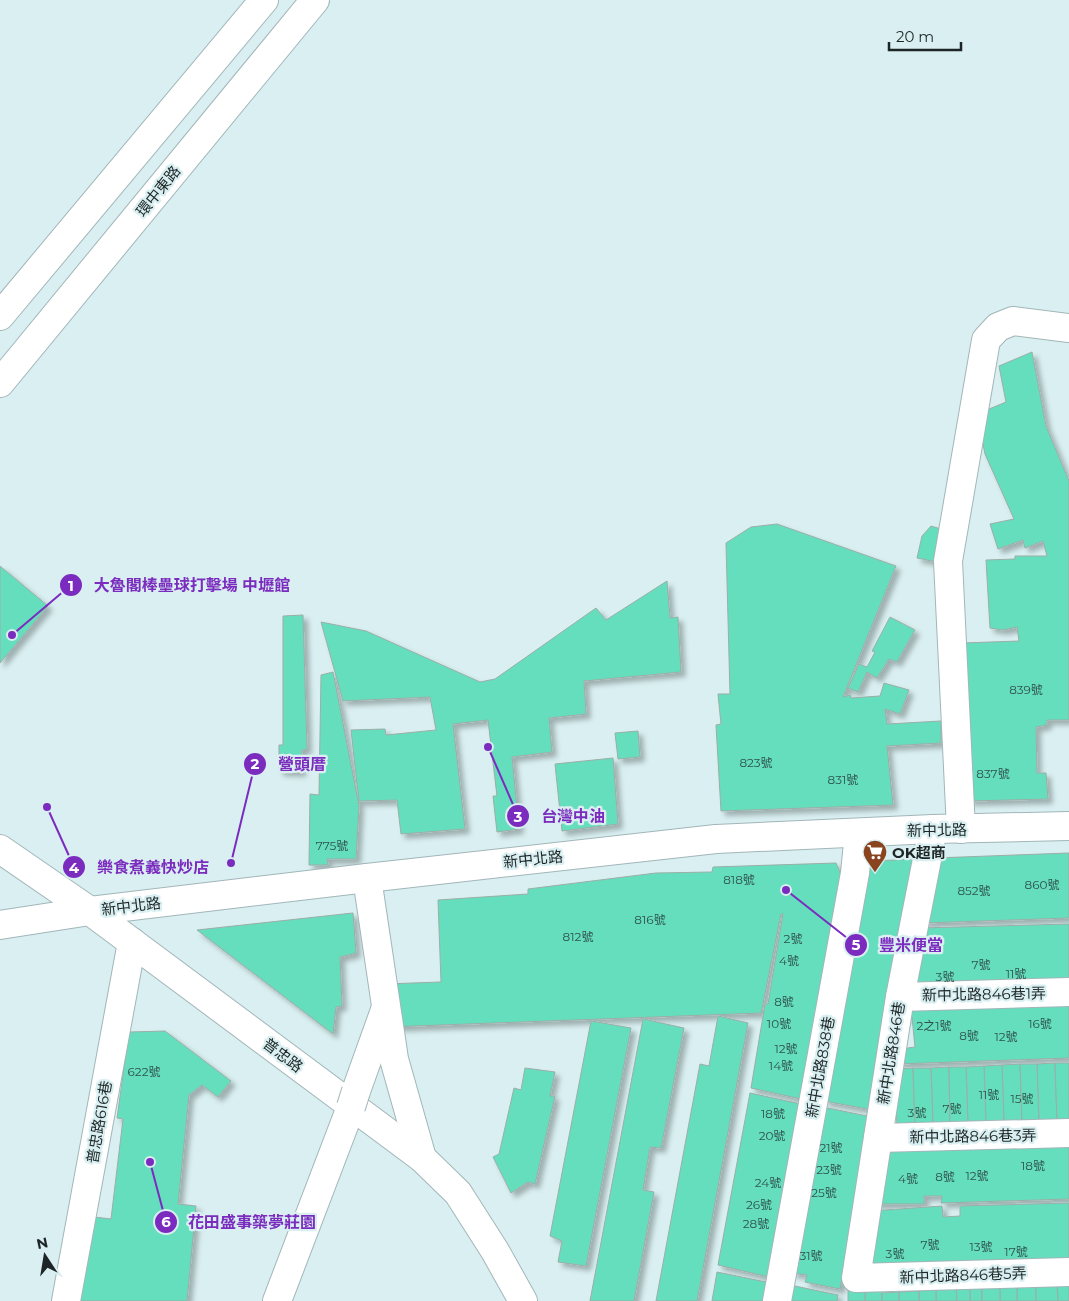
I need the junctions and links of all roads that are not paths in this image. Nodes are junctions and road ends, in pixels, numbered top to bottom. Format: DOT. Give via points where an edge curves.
graph roads {
  1 [pos="264,0"];
  2 [pos="315,0"];
  3 [pos="0,316"];
  4 [pos="1069,328"];
  5 [pos="0,383"];
  6 [pos="1069,826"];
  7 [pos="933,829"];
  8 [pos="961,829"];
  9 [pos="859,833"];
  10 [pos="0,849"];
  11 [pos="367,878"];
  12 [pos="90,911"];
  13 [pos="0,925"];
  14 [pos="132,942"];
  15 [pos="1069,992"];
  16 [pos="900,996"];
  17 [pos="386,1007"];
  18 [pos="1069,1134"];
  19 [pos="878,1138"];
  20 [pos="422,1158"];
  21 [pos="1069,1272"];
  22 [pos="856,1278"];
  23 [pos="66,1301"];
  24 [pos="277,1301"];
  25 [pos="524,1301"];
  26 [pos="777,1301"];
  1 -- 3 [label="street"];
  2 -- 5 [label="street, 環中東路"];
  4 -- 8 [label="street" via="1013,321 998,327 986,340 948,561"];
  6 -- 8 [label="street, 新中北路"];
  7 -- 8 [label="street, 新中北路"];
  7 -- 9 [label="street, 新中北路"];
  7 -- 16 [label="street, 新中北路846巷"];
  9 -- 11 [label="street, 新中北路" via="716,839"];
  9 -- 26 [label="street, 新中北路838巷" via="855,873"];
  10 -- 12 [label="street, 普忠路"];
  11 -- 12 [label="street, 新中北路"];
  11 -- 17 [label="street"];
  12 -- 13 [label="street, 新中北路"];
  12 -- 14 [label="street, 普忠路"];
  14 -- 20 [label="street, 普忠路"];
  14 -- 23 [label="street, 普忠路616巷"];
  15 -- 16 [label="street, 新中北路846巷1弄"];
  16 -- 19 [label="street, 新中北路846巷"];
  17 -- 20 [label="street" via="394,1058"];
  17 -- 24 [label="street"];
  18 -- 19 [label="street, 新中北路846巷3弄"];
  19 -- 22 [label="street, 新中北路846巷"];
  20 -- 25 [label="street, 普忠路" via="458,1193"];
  21 -- 22 [label="street, 新中北路846巷5弄"];
}
